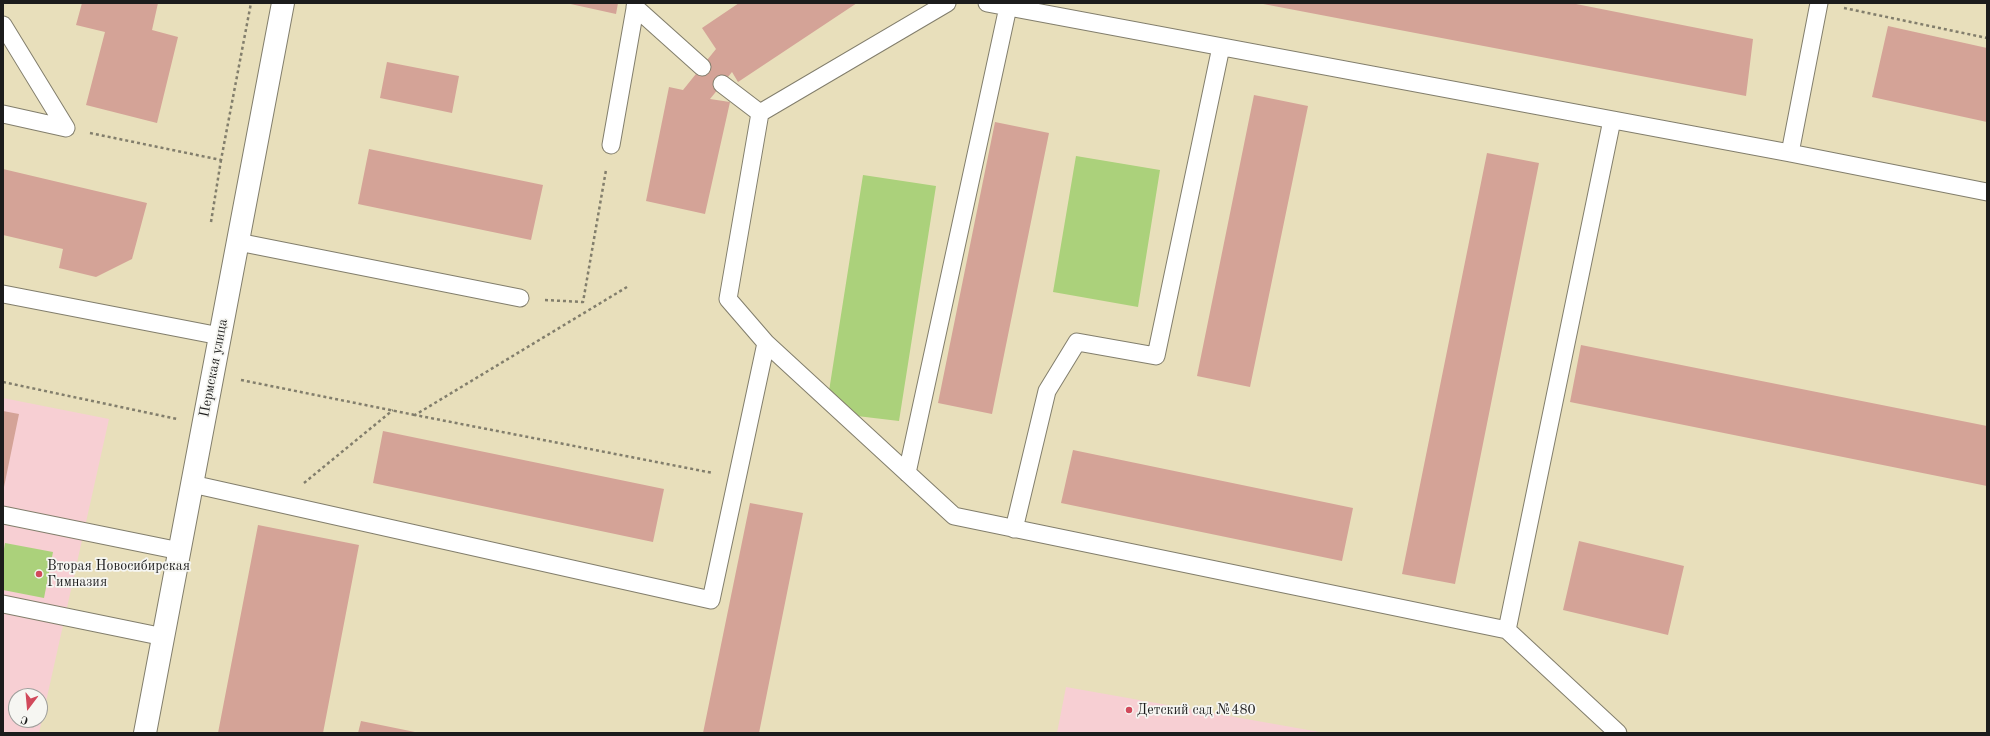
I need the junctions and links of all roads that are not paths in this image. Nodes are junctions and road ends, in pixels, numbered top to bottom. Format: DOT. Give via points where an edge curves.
graph roads {
  1 [pos="283,3"];
  2 [pos="947,3"];
  3 [pos="987,3"];
  4 [pos="1819,3"];
  5 [pos="635,5"];
  6 [pos="1008,7"];
  7 [pos="3,26"];
  8 [pos="1221,47"];
  9 [pos="702,67"];
  10 [pos="722,84"];
  11 [pos="760,113"];
  12 [pos="3,114"];
  13 [pos="1612,120"];
  14 [pos="611,146"];
  15 [pos="1790,153"];
  16 [pos="1987,192"];
  17 [pos="238,242"];
  18 [pos="3,294"];
  19 [pos="520,298"];
  20 [pos="220,336"];
  21 [pos="766,343"];
  22 [pos="907,473"];
  23 [pos="192,484"];
  24 [pos="3,516"];
  25 [pos="1014,529"];
  26 [pos="180,551"];
  27 [pos="3,604"];
  28 [pos="1507,630"];
  29 [pos="164,637"];
  30 [pos="145,733"];
  31 [pos="1618,733"];
  1 -- 17 [label="street, Пермская улица"];
  2 -- 11 [label="lane"];
  3 -- 6 [label="lane"];
  4 -- 15 [label="lane"];
  5 -- 9 [label="lane"];
  5 -- 14 [label="lane"];
  6 -- 8 [label="lane"];
  6 -- 22 [label="lane"];
  7 -- 12 [label="lane" via="66,128"];
  8 -- 13 [label="lane"];
  8 -- 25 [label="lane" via="1156,356 1077,342 1047,391"];
  10 -- 11 [label="lane"];
  11 -- 21 [label="lane" via="728,299"];
  13 -- 15 [label="lane"];
  13 -- 28 [label="lane"];
  15 -- 16 [label="lane"];
  17 -- 19 [label="lane"];
  17 -- 20 [label="street, Пермская улица"];
  18 -- 20 [label="lane"];
  20 -- 23 [label="street, Пермская улица"];
  21 -- 22 [label="lane"];
  21 -- 23 [label="lane" via="711,600"];
  22 -- 25 [label="lane" via="954,516"];
  23 -- 26 [label="street, Пермская улица"];
  24 -- 26 [label="lane"];
  25 -- 28 [label="lane"];
  26 -- 29 [label="street, Пермская улица"];
  27 -- 29 [label="lane"];
  28 -- 31 [label="lane"];
  29 -- 30 [label="street, Пермская улица"];
}
